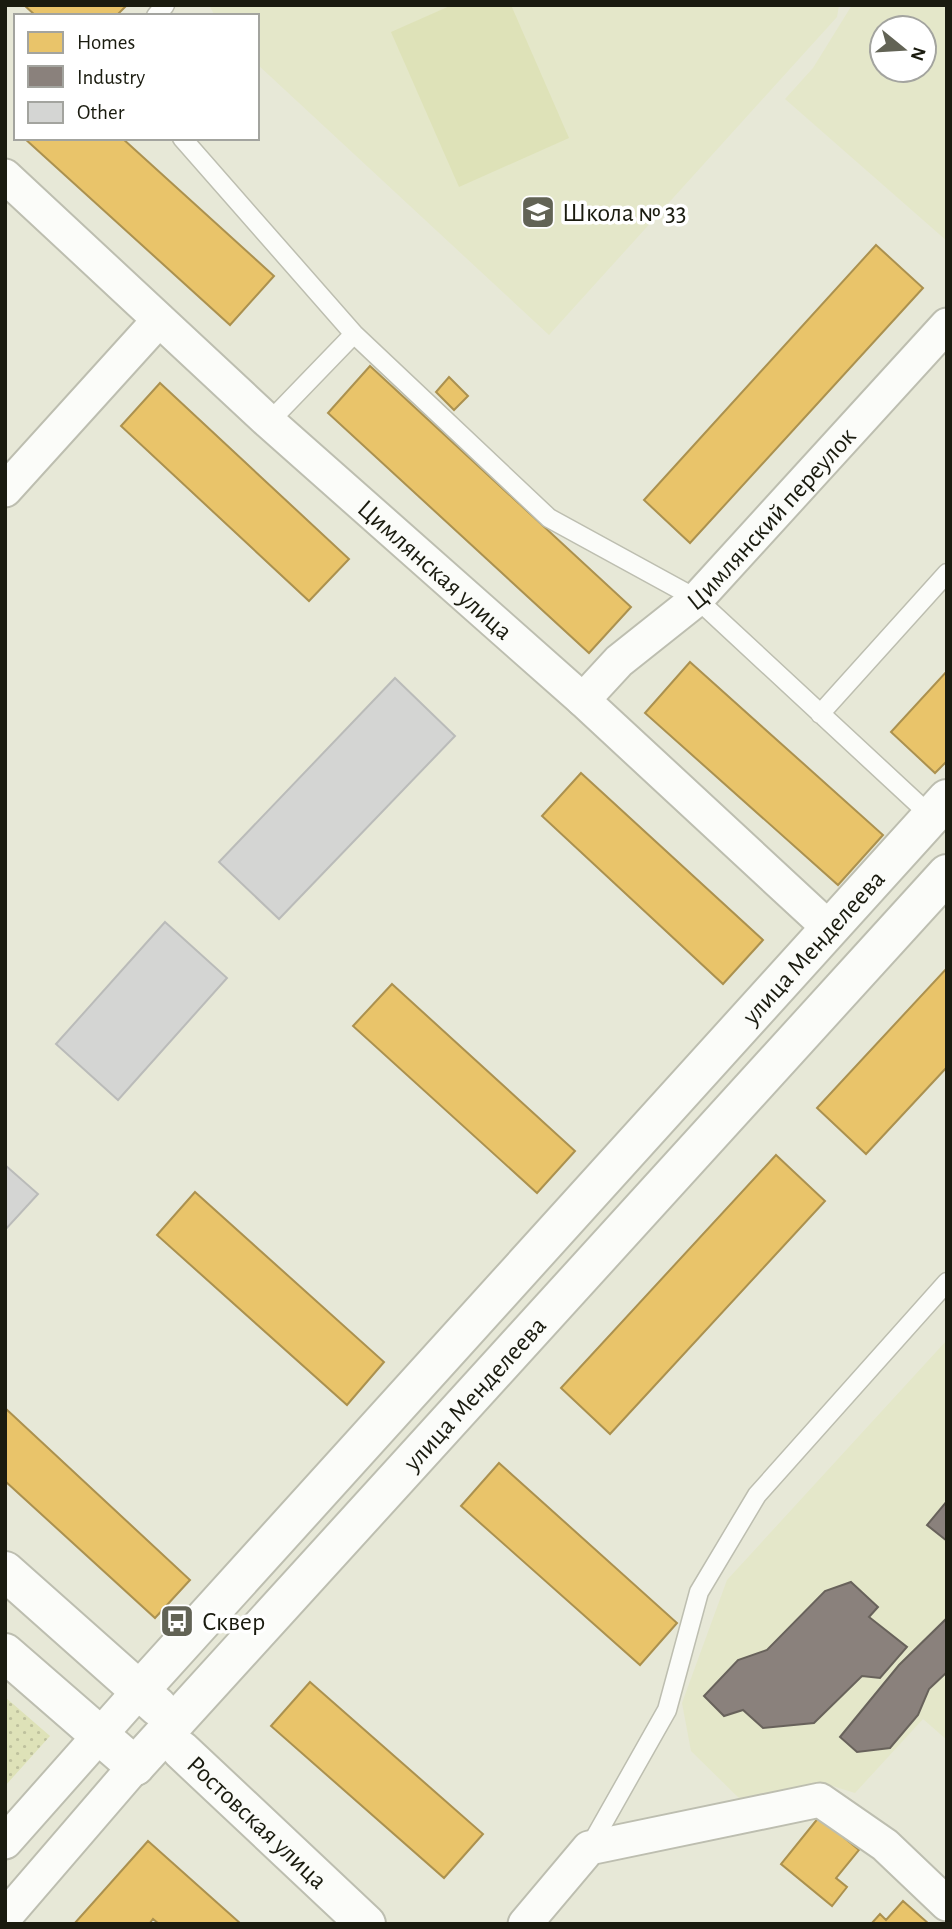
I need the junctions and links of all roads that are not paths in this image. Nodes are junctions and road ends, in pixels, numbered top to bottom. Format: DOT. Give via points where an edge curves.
graph roads {
  1 [pos="184,140"];
  2 [pos="10,189"];
  3 [pos="159,320"];
  4 [pos="947,325"];
  5 [pos="354,334"];
  6 [pos="269,422"];
  7 [pos="5,490"];
  8 [pos="947,573"];
  9 [pos="697,599"];
  10 [pos="583,700"];
  11 [pos="820,714"];
  12 [pos="939,808"];
  13 [pos="947,874"];
  14 [pos="829,928"];
  15 [pos="869,960"];
  16 [pos="947,1282"];
  17 [pos="5,1571"];
  18 [pos="5,1653"];
  19 [pos="139,1691"];
  20 [pos="98,1735"];
  21 [pos="178,1736"];
  22 [pos="135,1766"];
  23 [pos="5,1842"];
  24 [pos="590,1848"];
  25 [pos="943,1893"];
  26 [pos="5,1917"];
  27 [pos="366,1924"];
  28 [pos="525,1924"];
  1 -- 5 [label="lane"];
  2 -- 3 [label="street, Цимлянская улица"];
  3 -- 6 [label="street, Цимлянская улица"];
  3 -- 7 [label="street"];
  4 -- 9 [label="street, Цимлянский переулок"];
  5 -- 6 [label="lane"];
  5 -- 9 [label="lane" via="549,518"];
  6 -- 10 [label="street, Цимлянская улица"];
  8 -- 11 [label="lane"];
  9 -- 10 [label="street, Цимлянский переулок" via="619,661"];
  9 -- 11 [label="lane"];
  10 -- 14 [label="street, Цимлянская улица"];
  11 -- 12 [label="lane"];
  12 -- 14 [label="street, улица Менделеева"];
  13 -- 15 [label="street, улица Менделеева"];
  14 -- 15 [label="street, Цимлянская улица"];
  14 -- 19 [label="street, улица Менделеева"];
  15 -- 21 [label="street, улица Менделеева"];
  16 -- 24 [label="lane" via="757,1495 699,1592 667,1710"];
  17 -- 19 [label="street"];
  18 -- 20 [label="street"];
  19 -- 20 [label="street, улица Менделеева"];
  19 -- 21 [label="street, Ростовская улица"];
  20 -- 22 [label="street"];
  20 -- 23 [label="street, улица Менделеева"];
  21 -- 22 [label="street"];
  21 -- 27 [label="street, Ростовская улица"];
  22 -- 26 [label="street"];
  24 -- 25 [label="street" via="820,1801 885,1845"];
  24 -- 28 [label="street"];
}
